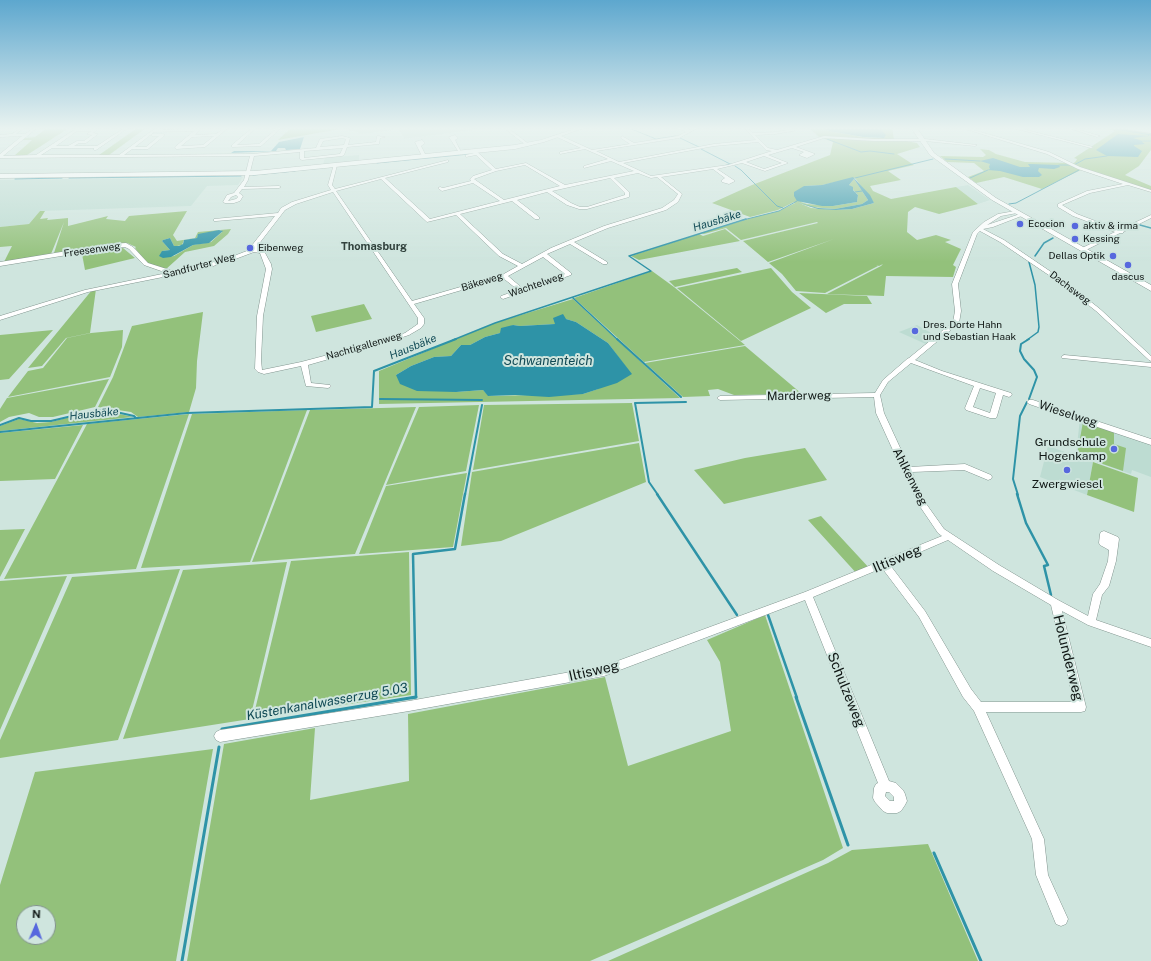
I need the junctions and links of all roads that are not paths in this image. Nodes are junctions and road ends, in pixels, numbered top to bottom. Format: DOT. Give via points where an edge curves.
graph roads {
  1 [pos="248,173"];
  2 [pos="333,173"];
  3 [pos="402,173"];
  4 [pos="487,173"];
  5 [pos="541,173"];
  6 [pos="632,173"];
  7 [pos="638,173"];
  8 [pos="688,173"];
  9 [pos="721,173"];
  10 [pos="956,173"];
  11 [pos="1094,173"];
  12 [pos="0,176"];
  13 [pos="611,177"];
  14 [pos="659,177"];
  15 [pos="382,178"];
  16 [pos="728,178"];
  17 [pos="473,181"];
  18 [pos="1128,184"];
  19 [pos="564,186"];
  20 [pos="279,187"];
  21 [pos="240,188"];
  22 [pos="440,188"];
  23 [pos="548,190"];
  24 [pos="334,191"];
  25 [pos="1151,191"];
  26 [pos="236,194"];
  27 [pos="513,199"];
  28 [pos="504,202"];
  29 [pos="280,214"];
  30 [pos="457,214"];
  31 [pos="1018,214"];
  32 [pos="1151,216"];
  33 [pos="537,218"];
  34 [pos="216,220"];
  35 [pos="982,228"];
  36 [pos="1121,232"];
  37 [pos="571,242"];
  38 [pos="1084,249"];
  39 [pos="254,250"];
  40 [pos="543,254"];
  41 [pos="604,263"];
  42 [pos="0,264"];
  43 [pos="521,266"];
  44 [pos="176,272"];
  45 [pos="504,276"];
  46 [pos="1150,286"];
  47 [pos="521,290"];
  48 [pos="503,297"];
  49 [pos="411,303"];
  50 [pos="0,318"];
  51 [pos="1064,357"];
  52 [pos="1151,359"];
  53 [pos="909,360"];
  54 [pos="304,363"];
  55 [pos="1151,365"];
  56 [pos="978,385"];
  57 [pos="328,386"];
  58 [pos="1000,392"];
  59 [pos="1010,394"];
  60 [pos="877,395"];
  61 [pos="720,398"];
  62 [pos="1031,402"];
  63 [pos="1151,442"];
  64 [pos="906,470"];
  65 [pos="988,476"];
  66 [pos="948,537"];
  67 [pos="1114,548"];
  68 [pos="884,564"];
  69 [pos="808,594"];
  70 [pos="1055,603"];
  71 [pos="1092,622"];
  72 [pos="1151,643"];
  73 [pos="978,707"];
  74 [pos="220,736"];
  75 [pos="885,786"];
  76 [pos="1061,919"];
  1 -- 12 [label="main road"];
  1 -- 21 [label="street"];
  2 -- 24 [label="street" via="330,185"];
  3 -- 15 [label="street"];
  4 -- 17 [label="street" via="475,177"];
  5 -- 19 [label="street"];
  6 -- 13 [label="street"];
  7 -- 14 [label="street"];
  8 -- 14 [label="street"];
  9 -- 16 [label="street"];
  10 -- 31 [label="main road"];
  11 -- 18 [label="street"];
  13 -- 19 [label="street"];
  13 -- 23 [label="street" via="627,196 586,208 569,204"];
  14 -- 37 [label="street, Bäkeweg" via="679,193 676,201 664,209 606,227"];
  15 -- 24 [label="street"];
  15 -- 30 [label="street" via="429,222"];
  17 -- 22 [label="street" via="442,190"];
  17 -- 28 [label="street"];
  18 -- 25 [label="street"];
  18 -- 36 [label="street" via="1090,192 1060,204 1075,215"];
  19 -- 23 [label="street"];
  20 -- 21 [label="street"];
  21 -- 26 [label="street"];
  23 -- 27 [label="street"];
  24 -- 29 [label="street" via="294,203"];
  24 -- 49 [label="street"];
  27 -- 28 [label="street"];
  27 -- 33 [label="street"];
  28 -- 30 [label="street"];
  29 -- 34 [label="street"];
  29 -- 39 [label="street" via="255,244"];
  30 -- 43 [label="street" via="500,255"];
  31 -- 35 [label="street" via="1000,216 984,224"];
  31 -- 38 [label="main road"];
  32 -- 36 [label="street"];
  35 -- 52 [label="street, Dachsweg" via="1061,281 1098,310"];
  35 -- 53 [label="street" via="975,233 957,277 956,323"];
  36 -- 38 [label="street"];
  37 -- 40 [label="street, Bäkeweg"];
  37 -- 41 [label="street"];
  38 -- 46 [label="main road"];
  39 -- 44 [label="street, Sandfurter Weg" via="228,260"];
  39 -- 54 [label="street, Nachtigallenweg" via="262,252 269,269 261,310 258,369 264,372"];
  40 -- 43 [label="street, Bäkeweg"];
  40 -- 47 [label="street, Wachtelweg" via="569,274"];
  42 -- 44 [label="street, Freesenweg" via="110,246 126,246 146,264 165,272"];
  43 -- 45 [label="street, Bäkeweg"];
  44 -- 50 [label="street, Sandfurter Weg" via="87,291"];
  45 -- 47 [label="street"];
  45 -- 49 [label="street, Bäkeweg"];
  47 -- 48 [label="street, Wachtelweg"];
  49 -- 54 [label="street, Nachtigallenweg" via="422,322 414,330 383,342"];
  51 -- 55 [label="street"];
  53 -- 56 [label="street"];
  53 -- 60 [label="street" via="885,382"];
  54 -- 57 [label="street" via="308,384"];
  56 -- 58 [label="street"];
  56 -- 58 [label="street" via="969,408 992,416"];
  58 -- 59 [label="street"];
  60 -- 61 [label="street, Marderweg"];
  60 -- 64 [label="street, Ahlkenweg" via="882,419"];
  62 -- 63 [label="street, Wieselweg"];
  64 -- 65 [label="street" via="965,467"];
  64 -- 66 [label="street, Ahlkenweg" via="936,525"];
  66 -- 68 [label="street, Iltisweg"];
  66 -- 70 [label="street, Ahlkenweg"];
  67 -- 71 [label="street" via="1104,586 1098,594"];
  68 -- 69 [label="street, Iltisweg"];
  68 -- 73 [label="street" via="922,614 967,693"];
  69 -- 74 [label="street, Iltisweg" via="604,671"];
  69 -- 75 [label="street, Schulzeweg"];
  70 -- 71 [label="street, Ahlkenweg"];
  70 -- 73 [label="street, Holunderweg" via="1081,708"];
  71 -- 72 [label="street, Ahlkenweg"];
  73 -- 76 [label="street" via="1038,839 1042,875"];
}
